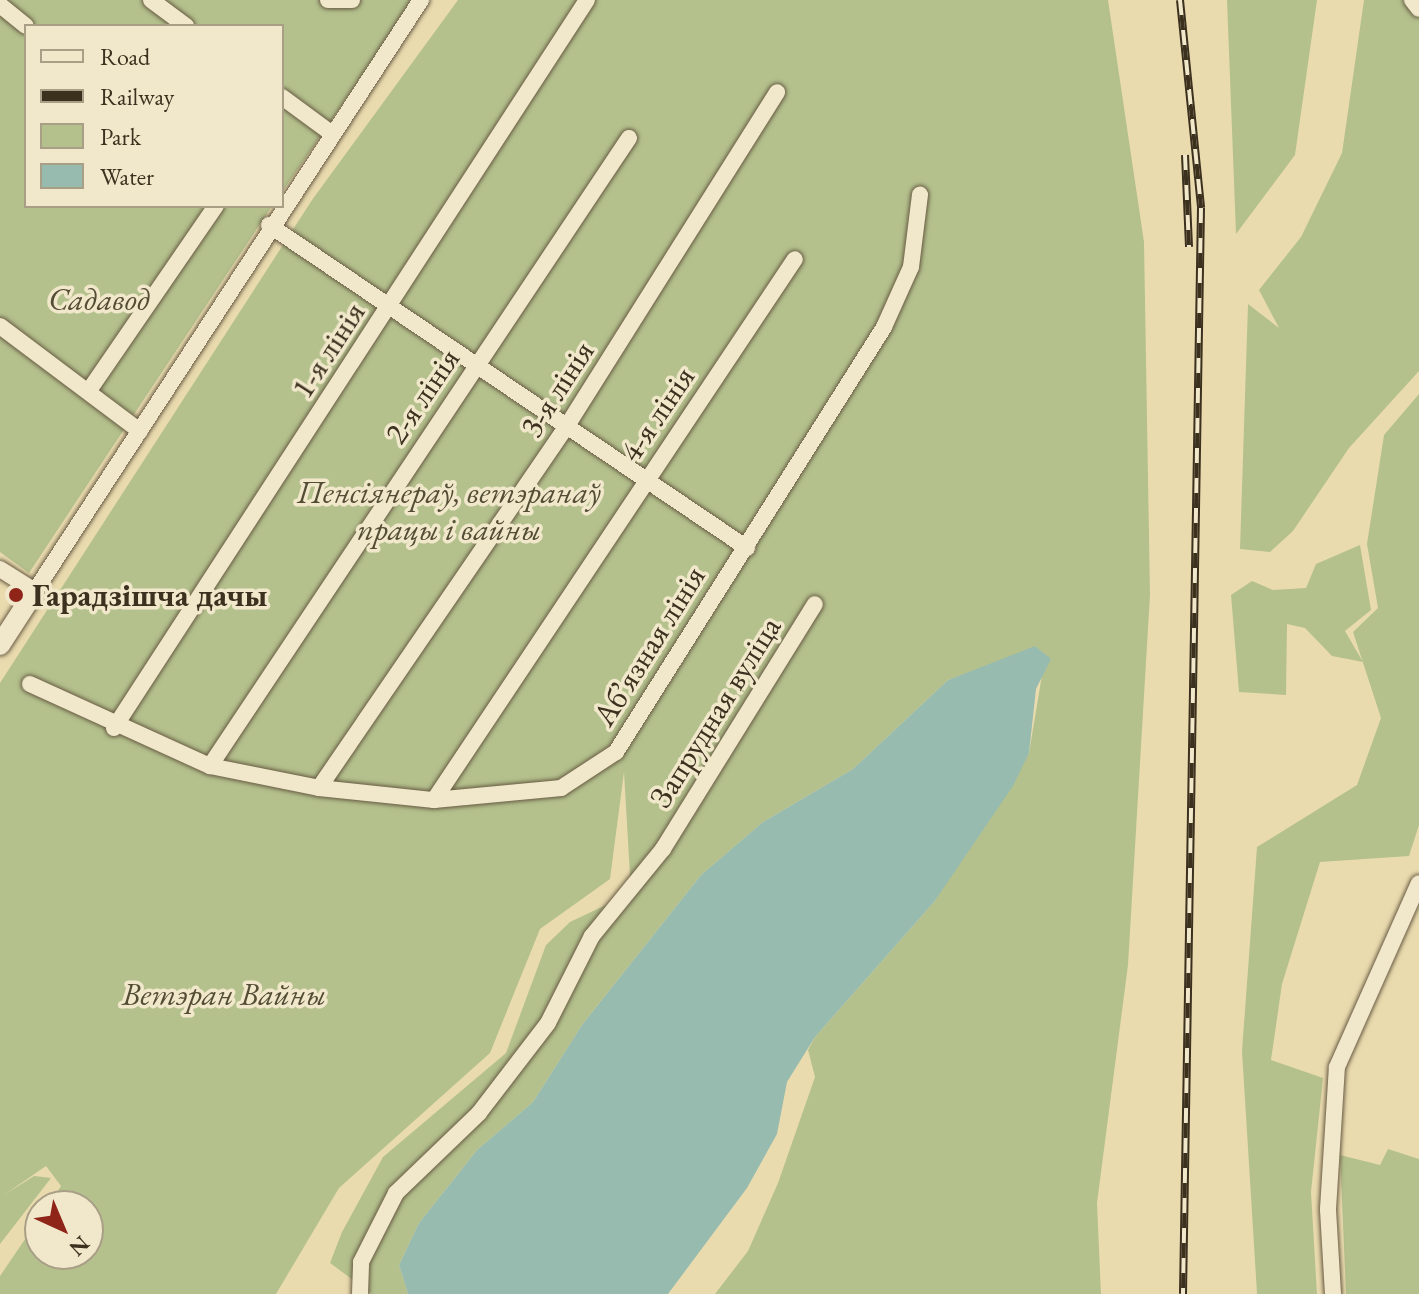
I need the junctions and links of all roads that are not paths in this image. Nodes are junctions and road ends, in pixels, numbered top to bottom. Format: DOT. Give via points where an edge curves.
graph roads {
  1 [pos="151,0"];
  2 [pos="328,0"];
  3 [pos="352,0"];
  4 [pos="421,0"];
  5 [pos="587,0"];
  6 [pos="1412,0"];
  7 [pos="0,5"];
  8 [pos="1419,9"];
  9 [pos="24,24"];
  10 [pos="183,24"];
  11 [pos="777,92"];
  12 [pos="284,98"];
  13 [pos="331,133"];
  14 [pos="629,138"];
  15 [pos="920,195"];
  16 [pos="284,203"];
  17 [pos="215,208"];
  18 [pos="281,208"];
  19 [pos="269,225"];
  20 [pos="795,259"];
  21 [pos="389,309"];
  22 [pos="0,326"];
  23 [pos="474,367"];
  24 [pos="90,389"];
  25 [pos="565,429"];
  26 [pos="140,431"];
  27 [pos="644,484"];
  28 [pos="747,548"];
  29 [pos="0,569"];
  30 [pos="35,591"];
  31 [pos="815,604"];
  32 [pos="0,645"];
  33 [pos="30,684"];
  34 [pos="114,728"];
  35 [pos="210,766"];
  36 [pos="319,788"];
  37 [pos="434,800"];
  38 [pos="1419,883"];
  39 [pos="360,1294"];
  40 [pos="1333,1294"];
  1 -- 10 [label="street"];
  2 -- 3 [label="street"];
  4 -- 13 [label="street"];
  5 -- 21 [label="street, 1-я лінія"];
  6 -- 8 [label="street"];
  7 -- 9 [label="street"];
  11 -- 25 [label="street, 3-я лінія"];
  12 -- 13 [label="street"];
  13 -- 16 [label="street"];
  14 -- 23 [label="street, 2-я лінія"];
  15 -- 28 [label="street, Абʼязная лінія" via="911,267 884,327"];
  17 -- 24 [label="street"];
  18 -- 19 [label="street"];
  19 -- 21 [label="street"];
  19 -- 26 [label="street"];
  20 -- 27 [label="street, 4-я лінія"];
  21 -- 23 [label="street"];
  21 -- 34 [label="street, 1-я лінія"];
  22 -- 24 [label="street"];
  23 -- 25 [label="street"];
  23 -- 35 [label="street, 2-я лінія"];
  24 -- 26 [label="street"];
  25 -- 27 [label="street"];
  25 -- 36 [label="street, 3-я лінія"];
  26 -- 30 [label="street"];
  27 -- 28 [label="street"];
  27 -- 37 [label="street, 4-я лінія"];
  28 -- 37 [label="street, Абʼязная лінія" via="616,752 561,788"];
  29 -- 30 [label="street"];
  30 -- 32 [label="street"];
  31 -- 39 [label="street, Запрудная вуліца" via="663,849 592,936 548,1023 506,1082 396,1193 361,1262"];
  33 -- 34 [label="street, Абʼязная лінія"];
  34 -- 35 [label="street, Абʼязная лінія"];
  35 -- 36 [label="street, Абʼязная лінія"];
  36 -- 37 [label="street, Абʼязная лінія"];
  38 -- 40 [label="street" via="1337,1067 1328,1209"];
}
